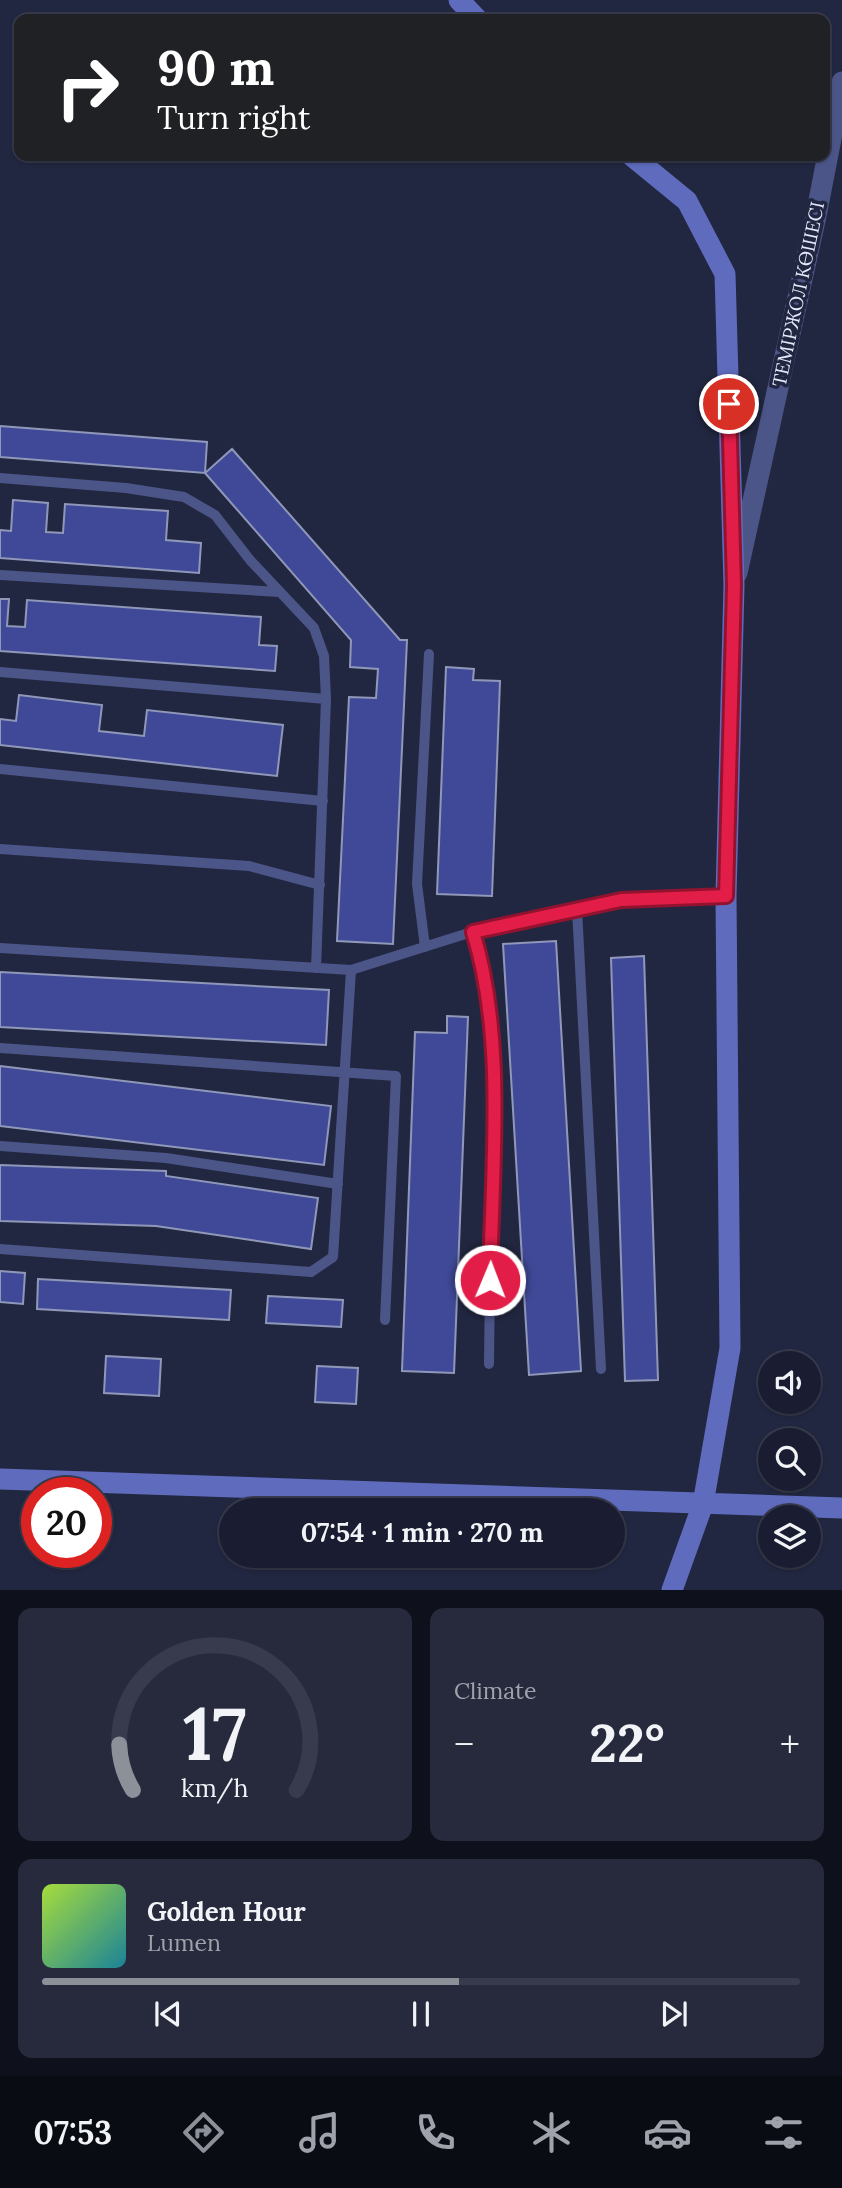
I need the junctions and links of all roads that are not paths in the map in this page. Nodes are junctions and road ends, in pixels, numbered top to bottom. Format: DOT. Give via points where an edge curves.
graph roads {
  1 [pos="459,0"];
  2 [pos="472,14"];
  3 [pos="842,84"];
  4 [pos="830,144"];
  5 [pos="638,161"];
  6 [pos="827,161"];
  7 [pos="0,478"];
  8 [pos="0,575"];
  9 [pos="734,585"];
  10 [pos="279,592"];
  11 [pos="429,654"];
  12 [pos="0,672"];
  13 [pos="326,699"];
  14 [pos="0,769"];
  15 [pos="323,801"];
  16 [pos="0,849"];
  17 [pos="320,885"];
  18 [pos="726,896"];
  19 [pos="578,909"];
  20 [pos="473,932"];
  21 [pos="425,947"];
  22 [pos="0,948"];
  23 [pos="316,968"];
  24 [pos="351,970"];
  25 [pos="0,1048"];
  26 [pos="344,1073"];
  27 [pos="0,1146"];
  28 [pos="338,1184"];
  29 [pos="0,1249"];
  30 [pos="386,1320"];
  31 [pos="489,1364"];
  32 [pos="601,1368"];
  33 [pos="0,1479"];
  34 [pos="703,1504"];
  35 [pos="842,1508"];
  36 [pos="672,1590"];
  1 -- 2 [label="main road"];
  3 -- 4 [label="street, ТЕМІРЖОЛ КӨШЕСІ"];
  5 -- 9 [label="main road" via="687,201 725,274"];
  6 -- 9 [label="street, ТЕМІРЖОЛ КӨШЕСІ"];
  7 -- 10 [label="lane" via="184,497 215,515"];
  8 -- 10 [label="lane"];
  9 -- 18 [label="main road"];
  10 -- 13 [label="lane" via="314,628 324,656"];
  11 -- 21 [label="lane" via="417,884"];
  12 -- 13 [label="lane"];
  13 -- 15 [label="lane"];
  14 -- 15 [label="lane"];
  15 -- 17 [label="lane"];
  16 -- 17 [label="lane" via="249,866"];
  17 -- 23 [label="lane"];
  18 -- 19 [label="lane" via="621,900"];
  18 -- 34 [label="main road" via="730,1348"];
  19 -- 20 [label="lane"];
  19 -- 32 [label="lane"];
  20 -- 21 [label="lane"];
  20 -- 31 [label="lane" via="486,975 493,1029"];
  21 -- 24 [label="lane"];
  22 -- 23 [label="lane"];
  23 -- 24 [label="lane"];
  24 -- 26 [label="lane"];
  25 -- 26 [label="lane"];
  26 -- 28 [label="lane"];
  26 -- 30 [label="lane" via="396,1076"];
  27 -- 28 [label="lane" via="166,1158"];
  28 -- 29 [label="lane" via="333,1257 311,1272"];
  33 -- 34 [label="main road"];
  34 -- 35 [label="main road"];
  34 -- 36 [label="main road"];
}
